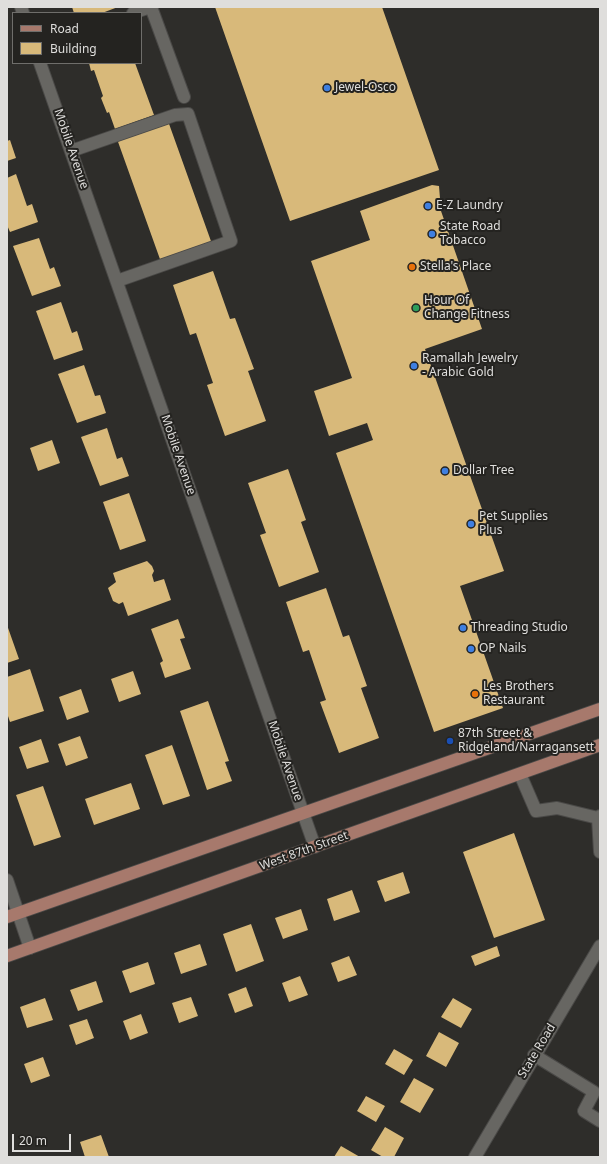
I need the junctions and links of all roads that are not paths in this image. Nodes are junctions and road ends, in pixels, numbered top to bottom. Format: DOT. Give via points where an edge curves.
graph roads {
  1 [pos="150,7"];
  2 [pos="136,12"];
  3 [pos="40,64"];
  4 [pos="184,98"];
  5 [pos="71,151"];
  6 [pos="117,281"];
  7 [pos="600,709"];
  8 [pos="600,745"];
  9 [pos="520,774"];
  10 [pos="303,813"];
  11 [pos="599,817"];
  12 [pos="315,847"];
  13 [pos="600,852"];
  14 [pos="7,880"];
  15 [pos="13,915"];
  16 [pos="600,946"];
  17 [pos="30,948"];
  18 [pos="7,956"];
  19 [pos="534,1055"];
  20 [pos="597,1087"];
  21 [pos="600,1121"];
  22 [pos="475,1157"];
  1 -- 2 [label="street"];
  1 -- 4 [label="street"];
  3 -- 5 [label="street, Mobile Avenue"];
  5 -- 6 [label="street, Mobile Avenue"];
  5 -- 6 [label="street" via="175,114 188,114 231,241"];
  6 -- 10 [label="street, Mobile Avenue"];
  7 -- 10 [label="main road"];
  8 -- 9 [label="main road, West 87th Street"];
  9 -- 11 [label="street" via="536,810 557,808"];
  9 -- 12 [label="main road, West 87th Street"];
  10 -- 12 [label="street, Mobile Avenue"];
  10 -- 15 [label="main road"];
  11 -- 13 [label="street"];
  12 -- 17 [label="main road, West 87th Street"];
  14 -- 15 [label="street"];
  15 -- 17 [label="street"];
  16 -- 19 [label="street, State Road"];
  17 -- 18 [label="main road, West 87th Street"];
  19 -- 20 [label="street"];
  19 -- 22 [label="street, State Road"];
  20 -- 21 [label="street" via="584,1111"];
}
